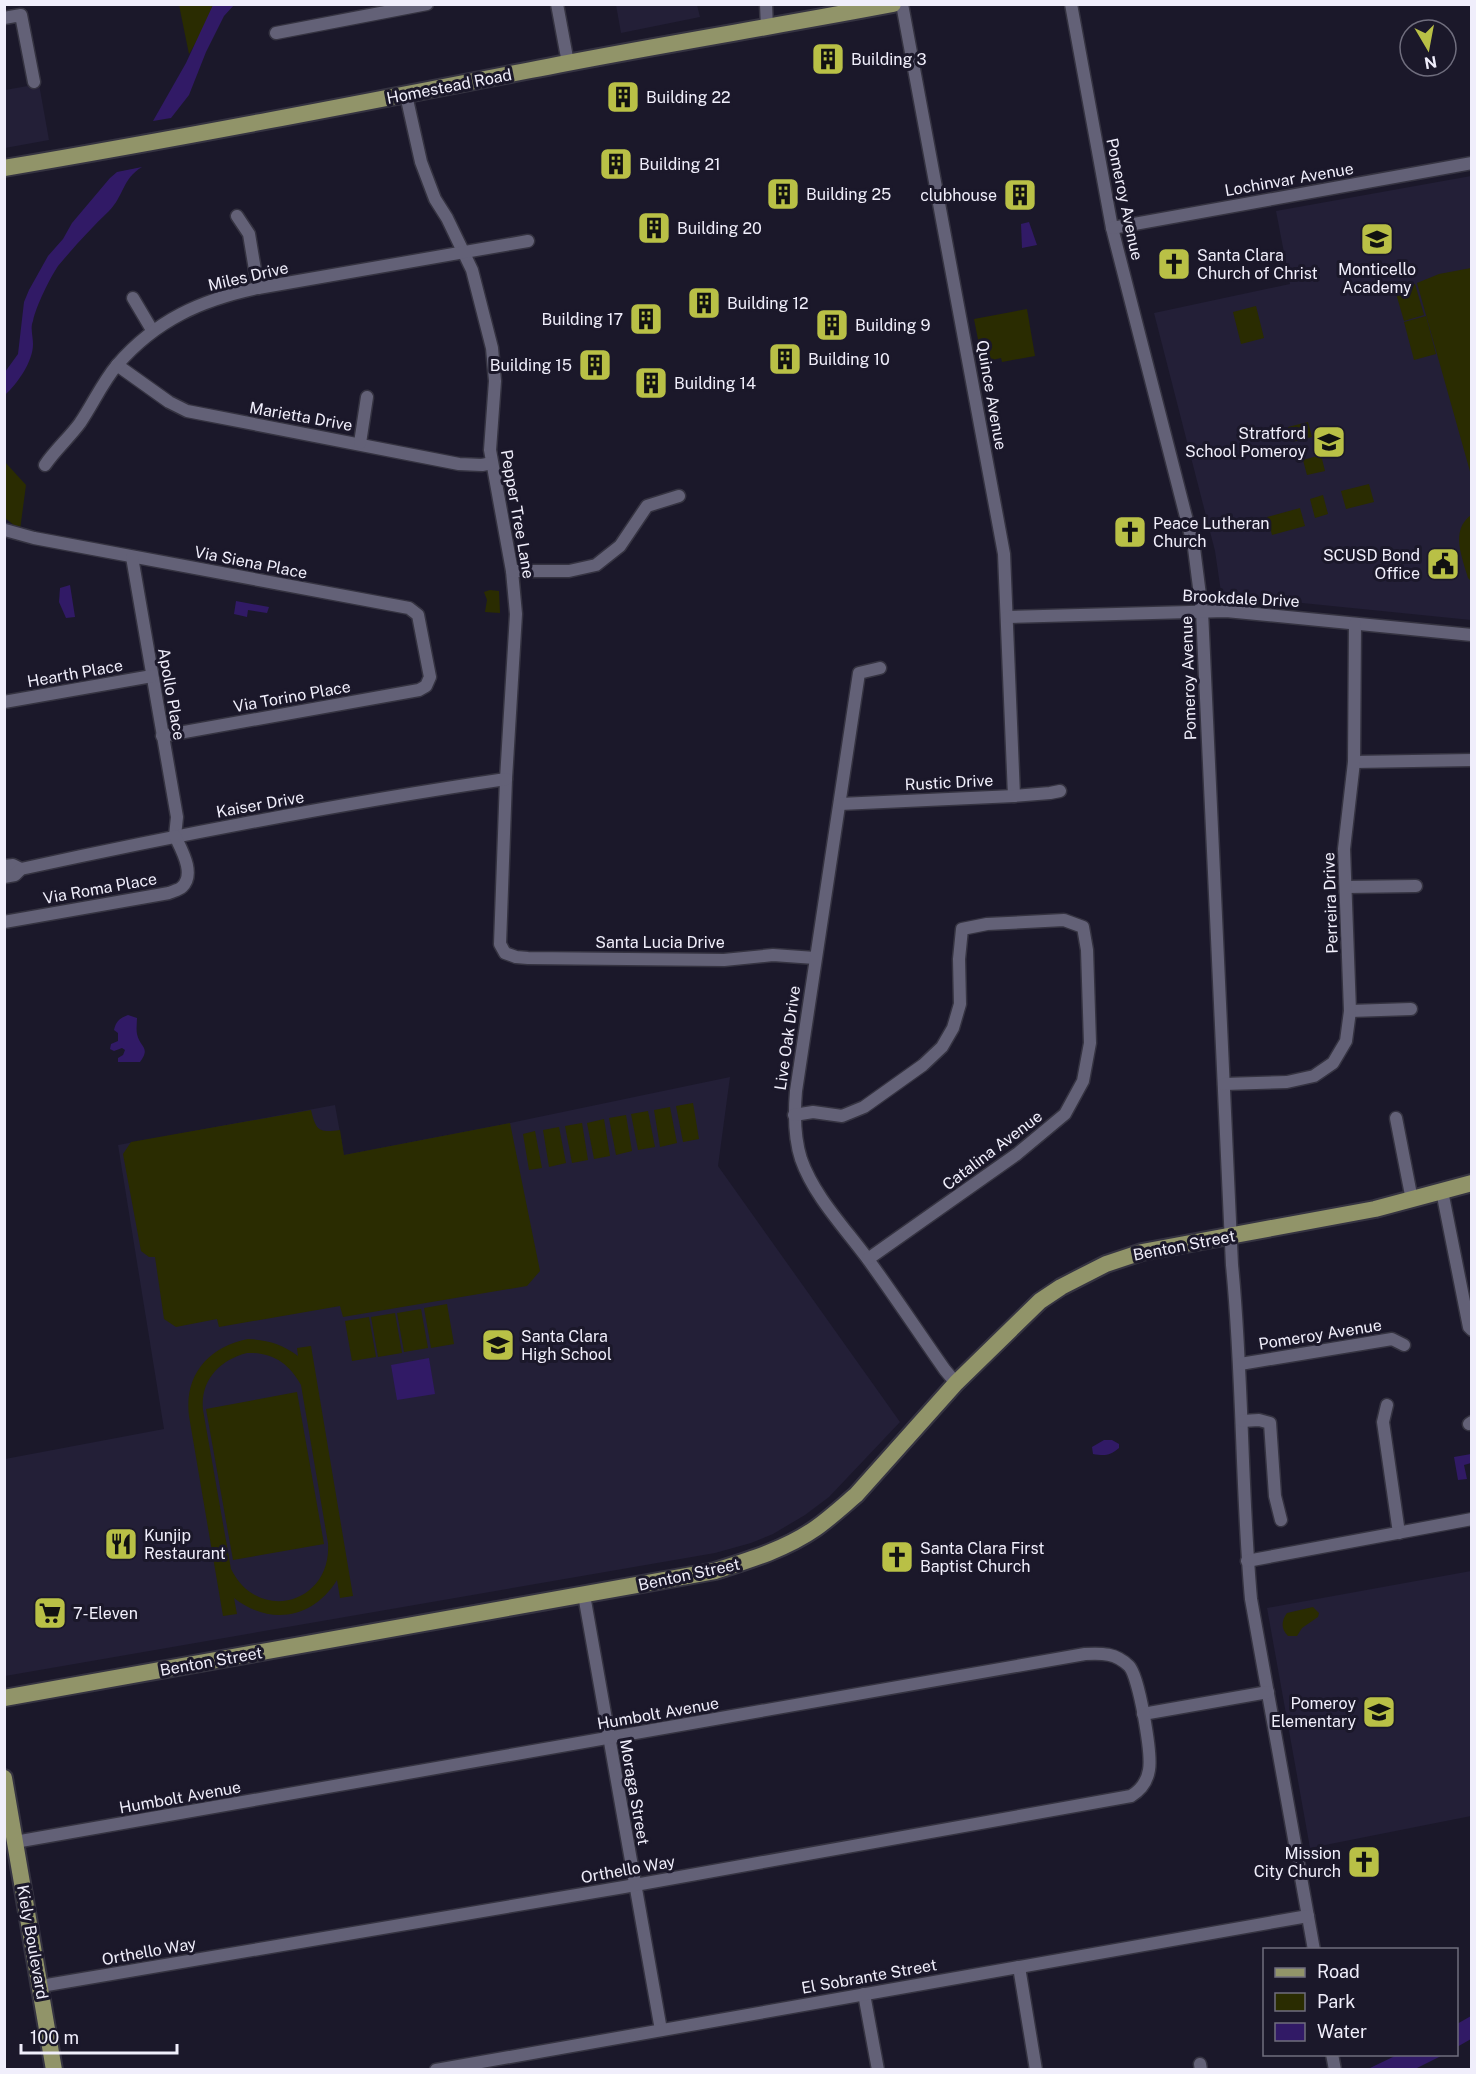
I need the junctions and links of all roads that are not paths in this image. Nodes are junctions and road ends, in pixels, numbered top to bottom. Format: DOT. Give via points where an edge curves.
graph roads {
  1 [pos="427,4"];
  2 [pos="557,4"];
  3 [pos="766,4"];
  4 [pos="893,4"];
  5 [pos="902,4"];
  6 [pos="1071,4"];
  7 [pos="379,9"];
  8 [pos="4,18"];
  9 [pos="767,28"];
  10 [pos="276,33"];
  11 [pos="568,63"];
  12 [pos="34,82"];
  13 [pos="406,95"];
  14 [pos="1472,163"];
  15 [pos="4,168"];
  16 [pos="237,216"];
  17 [pos="1112,228"];
  18 [pos="528,241"];
  19 [pos="464,252"];
  20 [pos="258,288"];
  21 [pos="133,298"];
  22 [pos="152,330"];
  23 [pos="117,365"];
  24 [pos="367,397"];
  25 [pos="360,443"];
  26 [pos="492,463"];
  27 [pos="45,465"];
  28 [pos="679,496"];
  29 [pos="5,530"];
  30 [pos="132,557"];
  31 [pos="512,571"];
  32 [pos="1202,611"];
  33 [pos="1007,617"];
  34 [pos="1355,624"];
  35 [pos="1472,635"];
  36 [pos="880,668"];
  37 [pos="152,676"];
  38 [pos="426,686"];
  39 [pos="4,702"];
  40 [pos="162,736"];
  41 [pos="1472,760"];
  42 [pos="1354,762"];
  43 [pos="506,779"];
  44 [pos="1060,791"];
  45 [pos="1014,796"];
  46 [pos="840,804"];
  47 [pos="175,836"];
  48 [pos="4,866"];
  49 [pos="21,869"];
  50 [pos="4,878"];
  51 [pos="1416,886"];
  52 [pos="1346,887"];
  53 [pos="4,922"];
  54 [pos="504,953"];
  55 [pos="815,958"];
  56 [pos="1411,1009"];
  57 [pos="1350,1011"];
  58 [pos="1224,1084"];
  59 [pos="794,1115"];
  60 [pos="1396,1118"];
  61 [pos="1472,1183"];
  62 [pos="1442,1191"];
  63 [pos="1412,1200"];
  64 [pos="1232,1235"];
  65 [pos="868,1259"];
  66 [pos="1472,1330"];
  67 [pos="1404,1345"];
  68 [pos="1240,1364"];
  69 [pos="956,1383"];
  70 [pos="1387,1405"];
  71 [pos="1242,1421"];
  72 [pos="1472,1519"];
  73 [pos="1281,1520"];
  74 [pos="1399,1533"];
  75 [pos="1247,1561"];
  76 [pos="584,1595"];
  77 [pos="1268,1692"];
  78 [pos="4,1698"];
  79 [pos="1143,1714"];
  80 [pos="609,1738"];
  81 [pos="4,1778"];
  82 [pos="15,1842"];
  83 [pos="635,1885"];
  84 [pos="1308,1916"];
  85 [pos="1314,1948"];
  86 [pos="1019,1967"];
  87 [pos="41,1986"];
  88 [pos="864,1994"];
  89 [pos="661,2030"];
  90 [pos="467,2067"];
  91 [pos="54,2070"];
  92 [pos="436,2070"];
  93 [pos="878,2070"];
  94 [pos="1036,2070"];
  1 -- 7 [label="street"];
  2 -- 11 [label="street"];
  3 -- 9 [label="street"];
  4 -- 9 [label="main road, Homestead Road"];
  5 -- 33 [label="street, Quince Avenue" via="1004,554"];
  6 -- 17 [label="street, Pomeroy Avenue"];
  7 -- 10 [label="street"];
  8 -- 12 [label="street" via="21,15"];
  9 -- 11 [label="main road, Homestead Road"];
  11 -- 13 [label="main road, Homestead Road"];
  13 -- 15 [label="main road, Homestead Road"];
  13 -- 19 [label="street, Pepper Tree Lane" via="421,162 435,199"];
  14 -- 17 [label="street, Lochinvar Avenue"];
  16 -- 20 [label="street" via="249,234"];
  17 -- 32 [label="street, Pomeroy Avenue" via="1194,548"];
  18 -- 19 [label="street, Miles Drive"];
  19 -- 20 [label="street, Miles Drive"];
  19 -- 26 [label="street, Pepper Tree Lane" via="492,348 496,394"];
  20 -- 22 [label="street, Miles Drive" via="225,295 187,310"];
  21 -- 22 [label="street"];
  22 -- 23 [label="street, Miles Drive"];
  23 -- 25 [label="street, Marietta Drive" via="187,411"];
  23 -- 27 [label="street, Miles Drive" via="82,421"];
  24 -- 25 [label="street"];
  25 -- 26 [label="street, Marietta Drive" via="459,464"];
  26 -- 31 [label="street, Pepper Tree Lane"];
  28 -- 31 [label="street" via="647,506 620,546 596,565 569,571"];
  29 -- 30 [label="street, Via Siena Place"];
  30 -- 37 [label="street, Apollo Place"];
  30 -- 38 [label="street, Via Siena Place" via="409,608 421,623 430,677"];
  31 -- 43 [label="street, Pepper Tree Lane" via="516,614"];
  32 -- 33 [label="street, Brookdale Drive"];
  32 -- 34 [label="street, Brookdale Drive"];
  32 -- 58 [label="street, Pomeroy Avenue"];
  33 -- 45 [label="street, Quince Avenue"];
  34 -- 35 [label="street, Brookdale Drive"];
  34 -- 42 [label="street, Perreira Drive"];
  36 -- 46 [label="street, Live Oak Drive" via="859,673"];
  37 -- 39 [label="street, Hearth Place"];
  37 -- 40 [label="street, Apollo Place"];
  38 -- 40 [label="street, Via Torino Place"];
  40 -- 47 [label="street, Apollo Place" via="177,818"];
  41 -- 42 [label="street"];
  42 -- 52 [label="street, Perreira Drive" via="1344,849"];
  43 -- 47 [label="street, Kaiser Drive"];
  43 -- 54 [label="street, Pepper Tree Lane" via="500,944"];
  44 -- 45 [label="street, Rustic Drive"];
  45 -- 46 [label="street, Rustic Drive"];
  46 -- 55 [label="street, Live Oak Drive"];
  47 -- 49 [label="street, Kaiser Drive"];
  47 -- 53 [label="street, Via Roma Place" via="188,874 181,887 169,893"];
  48 -- 49 [label="street, Kaiser Drive"];
  49 -- 50 [label="street, Kaiser Drive"];
  51 -- 52 [label="street"];
  52 -- 57 [label="street, Perreira Drive"];
  54 -- 55 [label="street, Santa Lucia Drive" via="528,958 724,960 773,955"];
  55 -- 59 [label="street, Live Oak Drive"];
  56 -- 57 [label="street"];
  57 -- 58 [label="street, Perreira Drive" via="1346,1041 1333,1063 1314,1076 1287,1082"];
  58 -- 64 [label="street, Pomeroy Avenue"];
  59 -- 65 [label="street, Live Oak Drive" via="808,1176"];
  59 -- 65 [label="street, Catalina Avenue" via="813,1112 842,1116 864,1107 942,1047 960,1005 962,928 1064,920 1083,927 1090,1043 1083,1081 1065,1114 1017,1154"];
  60 -- 63 [label="street"];
  61 -- 62 [label="main road, Benton Street"];
  62 -- 63 [label="main road, Benton Street"];
  62 -- 66 [label="street"];
  63 -- 64 [label="main road, Benton Street"];
  64 -- 68 [label="street, Pomeroy Avenue"];
  64 -- 69 [label="main road, Benton Street" via="1142,1251 1071,1282 1040,1301"];
  65 -- 69 [label="street, Live Oak Drive"];
  67 -- 68 [label="street, Pomeroy Avenue" via="1392,1339"];
  68 -- 71 [label="street, Pomeroy Avenue"];
  69 -- 76 [label="main road, Benton Street" via="856,1494 815,1529 770,1553 716,1571"];
  70 -- 74 [label="street" via="1383,1422"];
  71 -- 73 [label="street" via="1270,1423 1275,1496"];
  71 -- 75 [label="street, Pomeroy Avenue"];
  72 -- 74 [label="street"];
  74 -- 75 [label="street"];
  75 -- 77 [label="street, Pomeroy Avenue"];
  76 -- 78 [label="main road, Benton Street"];
  76 -- 80 [label="street, Moraga Street"];
  77 -- 79 [label="street"];
  77 -- 84 [label="street, Pomeroy Avenue"];
  79 -- 80 [label="street, Humbolt Avenue" via="1131,1668 1112,1654 1100,1653"];
  79 -- 83 [label="street, Orthello Way" via="1149,1772 1146,1782 1131,1796"];
  80 -- 82 [label="street, Humbolt Avenue"];
  80 -- 83 [label="street, Moraga Street"];
  81 -- 82 [label="main road, Kiely Boulevard"];
  82 -- 87 [label="main road, Kiely Boulevard"];
  83 -- 87 [label="street, Orthello Way"];
  83 -- 89 [label="street, Moraga Street"];
  84 -- 85 [label="street, Pomeroy Avenue"];
  84 -- 86 [label="street, El Sobrante Street"];
  86 -- 88 [label="street, El Sobrante Street"];
  86 -- 94 [label="street"];
  87 -- 91 [label="main road, Kiely Boulevard"];
  88 -- 89 [label="street, El Sobrante Street"];
  88 -- 93 [label="street"];
  89 -- 90 [label="street, El Sobrante Street"];
  90 -- 92 [label="street, El Sobrante Street"];
}
